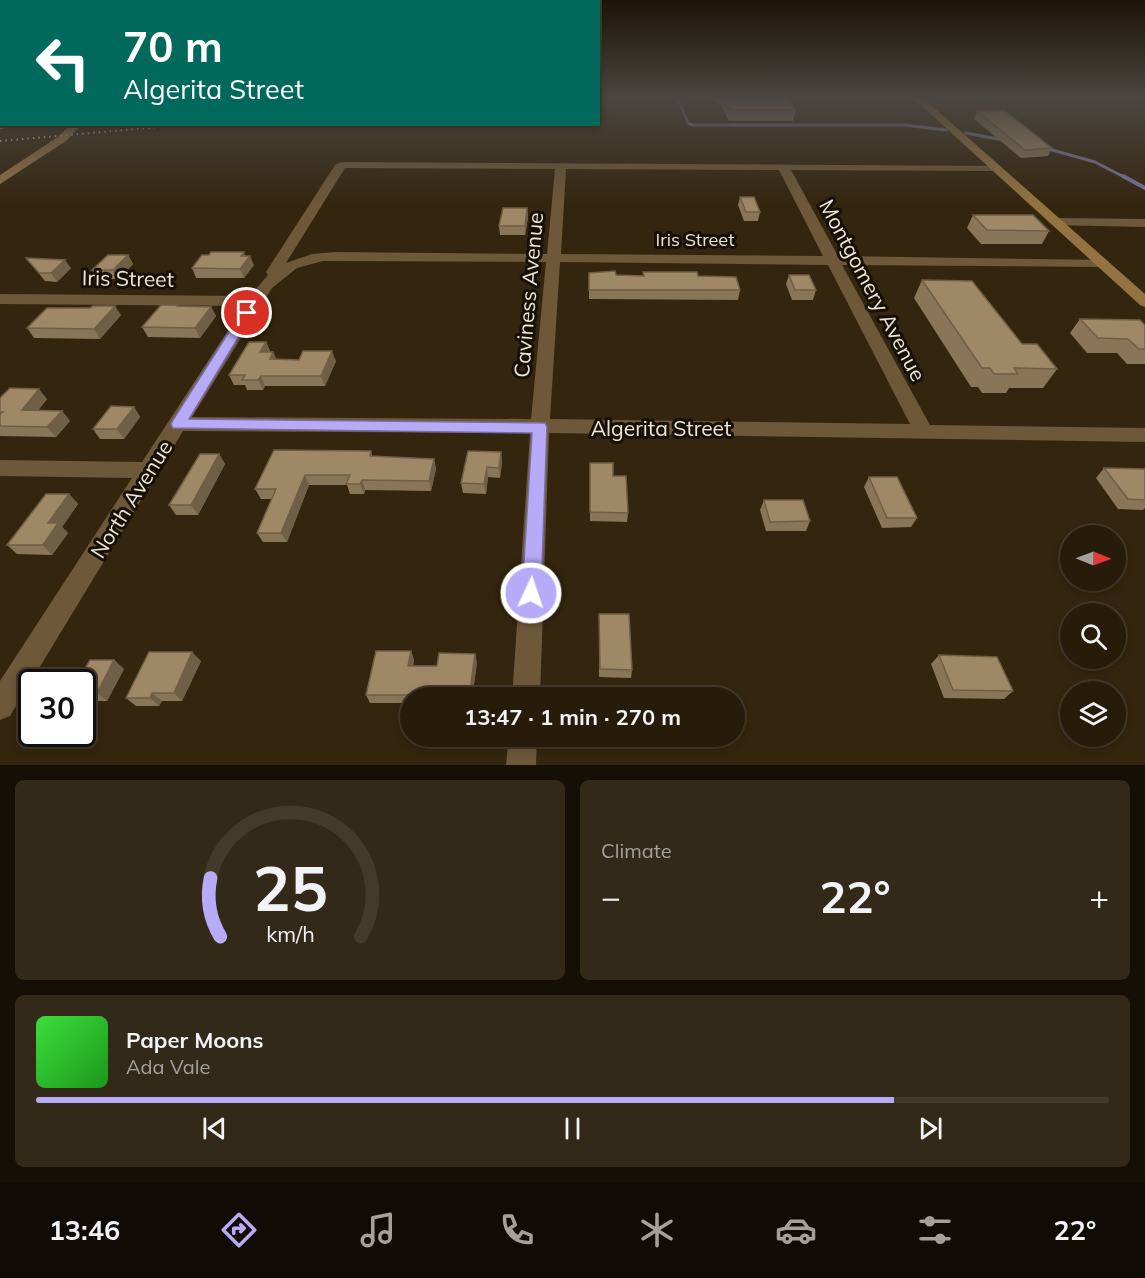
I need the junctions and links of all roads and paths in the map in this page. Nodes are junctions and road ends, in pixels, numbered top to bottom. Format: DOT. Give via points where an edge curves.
graph roads {
  1 [pos="67,134"];
  2 [pos="958,134"];
  3 [pos="561,166"];
  4 [pos="783,167"];
  5 [pos="996,168"];
  6 [pos="0,180"];
  7 [pos="1057,222"];
  8 [pos="1145,223"];
  9 [pos="554,257"];
  10 [pos="834,259"];
  11 [pos="1102,263"];
  12 [pos="289,265"];
  13 [pos="258,296"];
  14 [pos="0,299"];
  15 [pos="1145,302"];
  16 [pos="178,424"];
  17 [pos="540,427"];
  18 [pos="924,432"];
  19 [pos="1145,435"];
  20 [pos="0,468"];
  21 [pos="148,470"];
  22 [pos="527,687"];
  23 [pos="0,706"];
  24 [pos="522,747"];
  25 [pos="521,765"];
  1 -- 6 [label="main road"];
  2 -- 5 [label="main road"];
  3 -- 4 [label="street"];
  3 -- 9 [label="street, Caviness Avenue"];
  3 -- 13 [label="street, North Avenue" via="341,165"];
  4 -- 5 [label="street"];
  4 -- 10 [label="street, Montgomery Avenue"];
  5 -- 7 [label="main road"];
  7 -- 8 [label="street"];
  7 -- 11 [label="main road"];
  9 -- 10 [label="street, Iris Street"];
  9 -- 12 [label="street, Iris Street" via="318,256"];
  9 -- 17 [label="street, Caviness Avenue"];
  10 -- 11 [label="street, Iris Street"];
  10 -- 18 [label="street, Montgomery Avenue"];
  11 -- 15 [label="main road"];
  12 -- 13 [label="street, North Avenue"];
  13 -- 14 [label="street, Iris Street"];
  13 -- 16 [label="street, North Avenue"];
  16 -- 17 [label="street, Algerita Street"];
  16 -- 21 [label="street, North Avenue"];
  17 -- 18 [label="street, Algerita Street"];
  17 -- 22 [label="street, Caviness Avenue"];
  18 -- 19 [label="street, Algerita Street"];
  20 -- 21 [label="street"];
  21 -- 23 [label="street, North Avenue"];
  24 -- 25 [label="street"];
}
